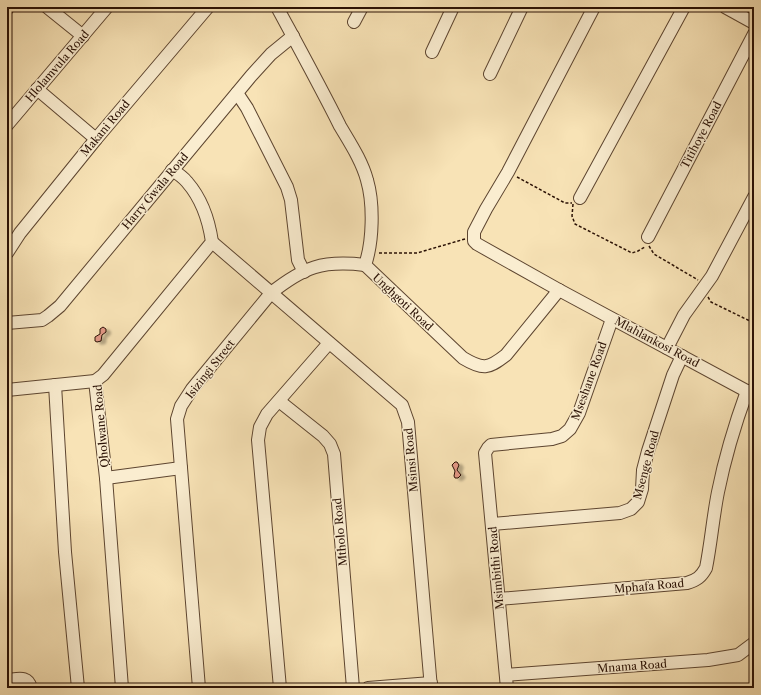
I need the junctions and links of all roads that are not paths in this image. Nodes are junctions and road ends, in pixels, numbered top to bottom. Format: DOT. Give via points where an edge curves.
graph roads {
  1 [pos="47,7"];
  2 [pos="107,7"];
  3 [pos="208,7"];
  4 [pos="277,7"];
  5 [pos="362,7"];
  6 [pos="454,7"];
  7 [pos="522,7"];
  8 [pos="594,7"];
  9 [pos="684,7"];
  10 [pos="725,7"];
  11 [pos="354,22"];
  12 [pos="754,23"];
  13 [pos="754,34"];
  14 [pos="83,36"];
  15 [pos="293,36"];
  16 [pos="432,52"];
  17 [pos="490,74"];
  18 [pos="37,89"];
  19 [pos="237,93"];
  20 [pos="7,125"];
  21 [pos="96,139"];
  22 [pos="172,170"];
  23 [pos="754,197"];
  24 [pos="577,201"];
  25 [pos="648,237"];
  26 [pos="212,242"];
  27 [pos="7,252"];
  28 [pos="364,265"];
  29 [pos="304,272"];
  30 [pos="559,290"];
  31 [pos="271,293"];
  32 [pos="612,318"];
  33 [pos="7,323"];
  34 [pos="329,343"];
  35 [pos="667,348"];
  36 [pos="682,356"];
  37 [pos="95,381"];
  38 [pos="55,385"];
  39 [pos="7,390"];
  40 [pos="751,393"];
  41 [pos="279,401"];
  42 [pos="488,448"];
  43 [pos="181,468"];
  44 [pos="106,478"];
  45 [pos="492,524"];
  46 [pos="499,599"];
  47 [pos="754,643"];
  48 [pos="506,675"];
  49 [pos="7,680"];
  50 [pos="431,685"];
  51 [pos="31,688"];
  52 [pos="78,688"];
  53 [pos="122,688"];
  54 [pos="199,688"];
  55 [pos="280,688"];
  56 [pos="353,688"];
  57 [pos="368,688"];
  58 [pos="508,688"];
  1 -- 14 [label="street"];
  2 -- 14 [label="street, Hlolamvula Road"];
  3 -- 21 [label="street, Makani Road"];
  4 -- 15 [label="street, Unghgoti Road"];
  5 -- 11 [label="street"];
  6 -- 16 [label="street"];
  7 -- 17 [label="street"];
  8 -- 30 [label="street, Mlahlankosi Road" via="473,237 477,244"];
  9 -- 24 [label="street"];
  10 -- 12 [label="street"];
  13 -- 25 [label="street, Titihoye Road"];
  14 -- 18 [label="street, Hlolamvula Road"];
  15 -- 19 [label="street, Harry Gwala Road" via="271,54"];
  15 -- 28 [label="street, Unghgoti Road" via="367,180 371,232 369,253"];
  18 -- 20 [label="street, Hlolamvula Road"];
  18 -- 21 [label="street"];
  19 -- 22 [label="street, Harry Gwala Road"];
  19 -- 29 [label="street" via="287,187 291,200 298,260"];
  21 -- 27 [label="street, Makani Road"];
  22 -- 26 [label="street" via="186,181 196,194"];
  22 -- 33 [label="street, Harry Gwala Road" via="53,312 42,320"];
  23 -- 35 [label="street" via="706,286 684,315"];
  26 -- 31 [label="street, Msinsi Road"];
  26 -- 37 [label="street, Qholwane Road" via="103,375"];
  28 -- 29 [label="street, Isizingi Street" via="330,263"];
  28 -- 30 [label="street, Unghgoti Road" via="463,358 476,366 496,363 506,355"];
  29 -- 31 [label="street, Isizingi Street"];
  30 -- 32 [label="street, Mlahlankosi Road"];
  31 -- 34 [label="street, Msinsi Road"];
  31 -- 43 [label="street, Isizingi Street" via="181,406 177,419"];
  32 -- 35 [label="street, Mlahlankosi Road"];
  32 -- 42 [label="street, Mseshane Road" via="579,414 570,430 552,439 491,445"];
  34 -- 41 [label="street"];
  34 -- 50 [label="street, Msinsi Road" via="402,405 408,422"];
  35 -- 36 [label="street, Mlahlankosi Road"];
  36 -- 40 [label="street, Mlahlankosi Road"];
  36 -- 45 [label="street, Msenge Road" via="673,375 648,451 638,502 631,509 620,513"];
  37 -- 38 [label="street"];
  37 -- 44 [label="street, Qholwane Road"];
  38 -- 39 [label="street"];
  38 -- 52 [label="street" via="64,552"];
  40 -- 46 [label="street, Mphafa Road" via="738,416 726,454 706,568 696,580 687,583"];
  41 -- 55 [label="street" via="260,428 258,440"];
  41 -- 56 [label="street, Mtholo Road" via="323,436 334,454"];
  42 -- 45 [label="street, Msimbithi Road" via="485,453"];
  43 -- 44 [label="street"];
  43 -- 54 [label="street, Isizingi Street"];
  44 -- 53 [label="street, Qholwane Road"];
  45 -- 46 [label="street, Msimbithi Road"];
  46 -- 48 [label="street, Msimbithi Road"];
  47 -- 48 [label="street, Mnama Road" via="738,655 708,660"];
  48 -- 58 [label="street, Msimbithi Road"];
  49 -- 51 [label="street" via="26,680 30,682"];
  50 -- 57 [label="street"];
}
